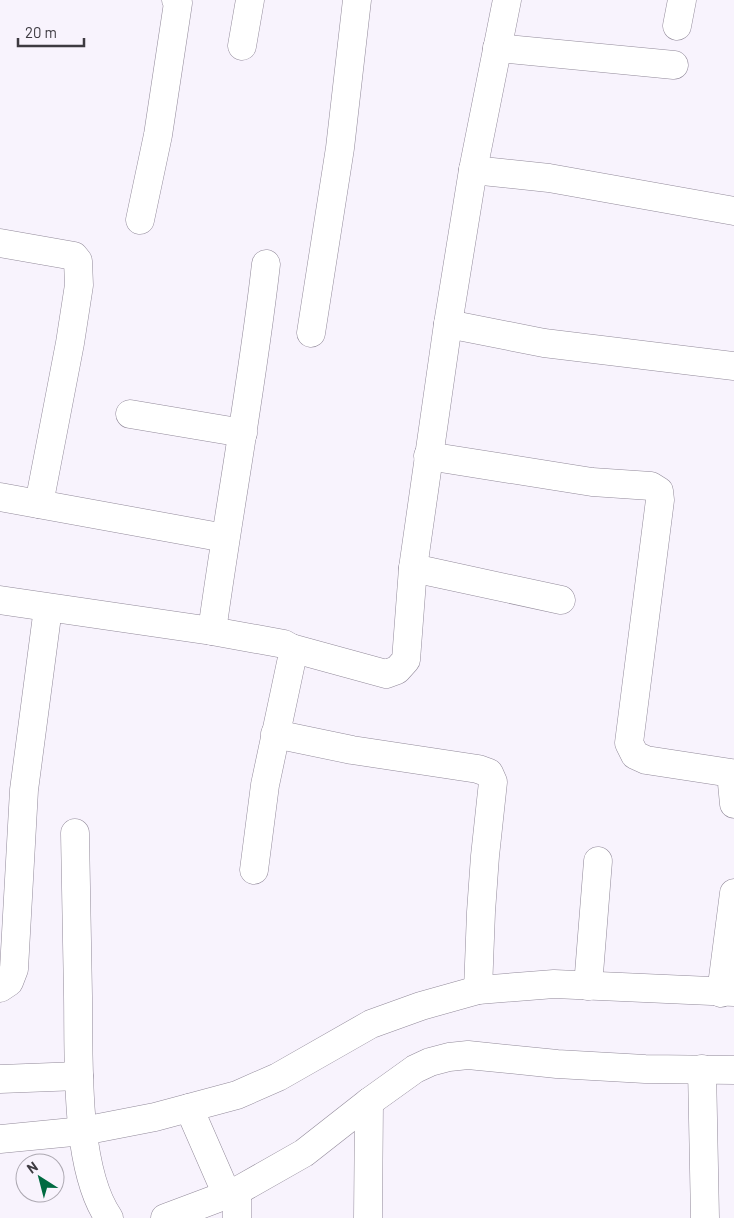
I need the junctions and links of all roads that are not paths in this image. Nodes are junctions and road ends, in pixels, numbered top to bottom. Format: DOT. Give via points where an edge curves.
graph roads {
  1 [pos="176,0"];
  2 [pos="250,0"];
  3 [pos="357,0"];
  4 [pos="507,0"];
  5 [pos="682,0"];
  6 [pos="677,26"];
  7 [pos="242,46"];
  8 [pos="497,48"];
  9 [pos="674,65"];
  10 [pos="473,170"];
  11 [pos="734,211"];
  12 [pos="140,220"];
  13 [pos="0,243"];
  14 [pos="266,264"];
  15 [pos="448,324"];
  16 [pos="310,333"];
  17 [pos="734,366"];
  18 [pos="130,414"];
  19 [pos="243,433"];
  20 [pos="428,456"];
  21 [pos="0,497"];
  22 [pos="39,504"];
  23 [pos="225,538"];
  24 [pos="412,568"];
  25 [pos="0,600"];
  26 [pos="561,600"];
  27 [pos="48,608"];
  28 [pos="212,630"];
  29 [pos="291,648"];
  30 [pos="275,734"];
  31 [pos="732,762"];
  32 [pos="734,804"];
  33 [pos="76,833"];
  34 [pos="598,861"];
  35 [pos="254,870"];
  36 [pos="734,893"];
  37 [pos="588,986"];
  38 [pos="0,988"];
  39 [pos="478,990"];
  40 [pos="728,992"];
  41 [pos="702,1069"];
  42 [pos="734,1070"];
  43 [pos="79,1076"];
  44 [pos="0,1079"];
  45 [pos="369,1102"];
  46 [pos="189,1108"];
  47 [pos="83,1131"];
  48 [pos="0,1140"];
  49 [pos="233,1201"];
  50 [pos="109,1218"];
  51 [pos="165,1218"];
  52 [pos="368,1218"];
  53 [pos="705,1218"];
  1 -- 12 [label="street" via="178,4 158,134"];
  2 -- 7 [label="street"];
  3 -- 16 [label="street" via="340,148"];
  4 -- 8 [label="street"];
  5 -- 6 [label="street"];
  8 -- 9 [label="street"];
  8 -- 10 [label="street"];
  10 -- 11 [label="street" via="549,178"];
  10 -- 15 [label="street"];
  13 -- 22 [label="street" via="74,256 78,261 80,286"];
  14 -- 19 [label="street"];
  15 -- 17 [label="street" via="544,343"];
  15 -- 20 [label="street"];
  18 -- 19 [label="street"];
  19 -- 23 [label="street"];
  20 -- 24 [label="street"];
  20 -- 31 [label="street" via="592,482 651,486 659,491 629,743 635,754 646,760"];
  21 -- 22 [label="street"];
  22 -- 23 [label="street"];
  23 -- 28 [label="street"];
  24 -- 26 [label="street"];
  24 -- 29 [label="street" via="406,660 397,670 386,674"];
  25 -- 27 [label="street"];
  27 -- 28 [label="street"];
  27 -- 38 [label="street" via="24,790 14,969 9,982"];
  28 -- 29 [label="street"];
  29 -- 30 [label="street" via="292,658"];
  30 -- 35 [label="street"];
  30 -- 39 [label="street" via="489,773 493,782 484,856"];
  31 -- 32 [label="street"];
  33 -- 43 [label="street"];
  34 -- 37 [label="street"];
  36 -- 40 [label="street"];
  37 -- 39 [label="street" via="554,984"];
  37 -- 40 [label="street"];
  39 -- 46 [label="street" via="371,1024 278,1077 237,1095"];
  41 -- 42 [label="street"];
  41 -- 45 [label="street" via="558,1064 468,1055 430,1062"];
  41 -- 53 [label="street"];
  43 -- 44 [label="street"];
  43 -- 47 [label="street"];
  45 -- 49 [label="street" via="304,1153"];
  45 -- 52 [label="street"];
  46 -- 47 [label="street"];
  46 -- 49 [label="street"];
  47 -- 48 [label="street"];
  47 -- 50 [label="street" via="93,1186"];
  49 -- 51 [label="street"];
}
